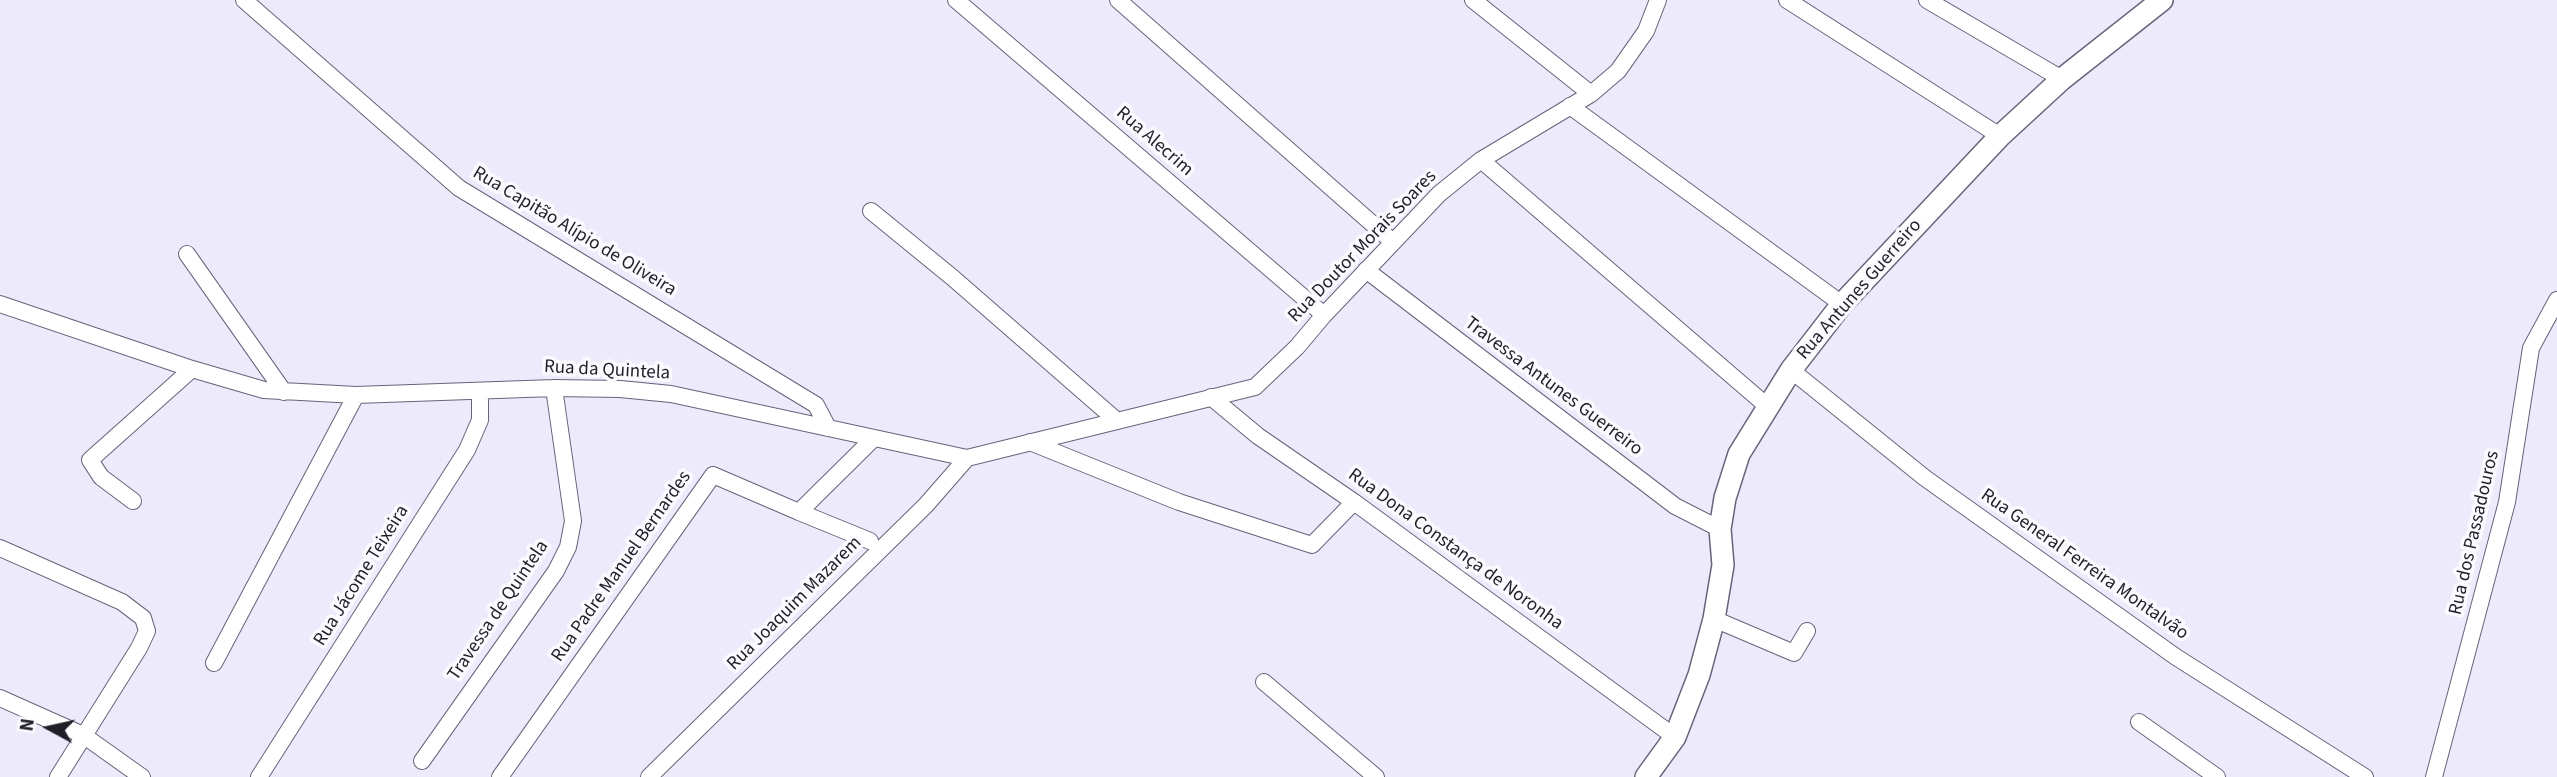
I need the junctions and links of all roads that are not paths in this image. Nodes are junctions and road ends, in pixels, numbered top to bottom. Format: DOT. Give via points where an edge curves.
graph roads {
  1 [pos="244,0"];
  2 [pos="956,0"];
  3 [pos="1118,0"];
  4 [pos="1473,0"];
  5 [pos="1658,0"];
  6 [pos="1787,0"];
  7 [pos="1927,0"];
  8 [pos="2162,0"];
  9 [pos="2062,79"];
  10 [pos="1591,94"];
  11 [pos="1570,106"];
  12 [pos="2000,135"];
  13 [pos="1481,160"];
  14 [pos="871,211"];
  15 [pos="1393,242"];
  16 [pos="187,254"];
  17 [pos="1366,270"];
  18 [pos="2557,300"];
  19 [pos="0,304"];
  20 [pos="1842,304"];
  21 [pos="1324,315"];
  22 [pos="192,369"];
  23 [pos="1791,370"];
  24 [pos="554,388"];
  25 [pos="480,391"];
  26 [pos="284,392"];
  27 [pos="356,395"];
  28 [pos="1211,397"];
  29 [pos="1767,406"];
  30 [pos="1116,421"];
  31 [pos="828,428"];
  32 [pos="874,438"];
  33 [pos="1030,442"];
  34 [pos="967,458"];
  35 [pos="133,501"];
  36 [pos="1354,502"];
  37 [pos="799,512"];
  38 [pos="1720,529"];
  39 [pos="870,541"];
  40 [pos="0,548"];
  41 [pos="1714,619"];
  42 [pos="1807,631"];
  43 [pos="214,663"];
  44 [pos="1264,682"];
  45 [pos="0,698"];
  46 [pos="2139,722"];
  47 [pos="83,735"];
  48 [pos="1675,737"];
  49 [pos="422,761"];
  50 [pos="58,777"];
  51 [pos="142,777"];
  52 [pos="259,777"];
  53 [pos="500,777"];
  54 [pos="649,777"];
  55 [pos="1376,777"];
  56 [pos="1646,777"];
  57 [pos="2217,777"];
  58 [pos="2365,777"];
  59 [pos="2434,777"];
  1 -- 31 [label="street, Rua Capitão Alípio de Oliveira" via="459,188 816,405"];
  2 -- 21 [label="street, Rua Alecrim"];
  3 -- 15 [label="street"];
  4 -- 10 [label="street"];
  5 -- 10 [label="street, Rua Doutor Morais Soares" via="1646,31 1618,71"];
  6 -- 12 [label="street"];
  7 -- 9 [label="street"];
  8 -- 9 [label="main road, Rua Antunes Guerreiro"];
  9 -- 12 [label="main road, Rua Antunes Guerreiro"];
  10 -- 11 [label="street, Rua Doutor Morais Soares"];
  11 -- 13 [label="street, Rua Doutor Morais Soares"];
  11 -- 20 [label="street"];
  12 -- 20 [label="main road, Rua Antunes Guerreiro"];
  13 -- 15 [label="street, Rua Doutor Morais Soares" via="1439,194"];
  13 -- 29 [label="street"];
  14 -- 30 [label="street"];
  15 -- 17 [label="street, Rua Doutor Morais Soares"];
  16 -- 26 [label="street"];
  17 -- 21 [label="street, Rua Doutor Morais Soares"];
  17 -- 38 [label="street, Travessa Antunes Guerreiro" via="1675,506"];
  18 -- 59 [label="street, Rua dos Passadouros" via="2531,348 2507,502"];
  19 -- 22 [label="street, Rua da Quintela"];
  20 -- 23 [label="main road, Rua Antunes Guerreiro"];
  21 -- 28 [label="street, Rua Doutor Morais Soares" via="1255,387"];
  22 -- 26 [label="street, Rua da Quintela"];
  22 -- 35 [label="street" via="90,460 101,477"];
  23 -- 29 [label="main road, Rua Antunes Guerreiro"];
  23 -- 58 [label="street, Rua General Ferreira Montalvão" via="1925,478 2176,657"];
  24 -- 25 [label="street, Rua da Quintela"];
  24 -- 31 [label="street, Rua da Quintela" via="671,394"];
  24 -- 49 [label="street, Travessa de Quintela" via="573,521 568,547 556,571"];
  25 -- 27 [label="street, Rua da Quintela"];
  25 -- 52 [label="street, Rua Jácome Teixeira" via="480,420 467,450"];
  26 -- 27 [label="street, Rua da Quintela"];
  27 -- 43 [label="street"];
  28 -- 30 [label="street, Rua da Quintela"];
  28 -- 36 [label="street, Rua Dona Constança de Noronha" via="1258,436"];
  29 -- 38 [label="main road, Rua Antunes Guerreiro" via="1739,454"];
  30 -- 33 [label="street, Rua da Quintela"];
  31 -- 32 [label="street, Rua da Quintela"];
  32 -- 34 [label="street, Rua da Quintela"];
  32 -- 37 [label="street"];
  33 -- 34 [label="street, Rua da Quintela"];
  33 -- 36 [label="street" via="1179,502 1312,545"];
  34 -- 54 [label="street, Rua Joaquim Mazarem" via="926,505"];
  36 -- 48 [label="street, Rua Dona Constança de Noronha"];
  37 -- 39 [label="street"];
  37 -- 53 [label="street, Rua Padre Manuel Bernardes" via="713,475"];
  38 -- 41 [label="main road, Rua Antunes Guerreiro" via="1723,565"];
  40 -- 47 [label="street" via="122,602 144,618 147,631 139,648"];
  41 -- 42 [label="street" via="1794,653"];
  41 -- 48 [label="main road, Rua Antunes Guerreiro"];
  44 -- 55 [label="street"];
  45 -- 47 [label="street"];
  46 -- 57 [label="street"];
  47 -- 50 [label="street"];
  47 -- 51 [label="street"];
  48 -- 56 [label="main road, Rua Antunes Guerreiro"];
}
